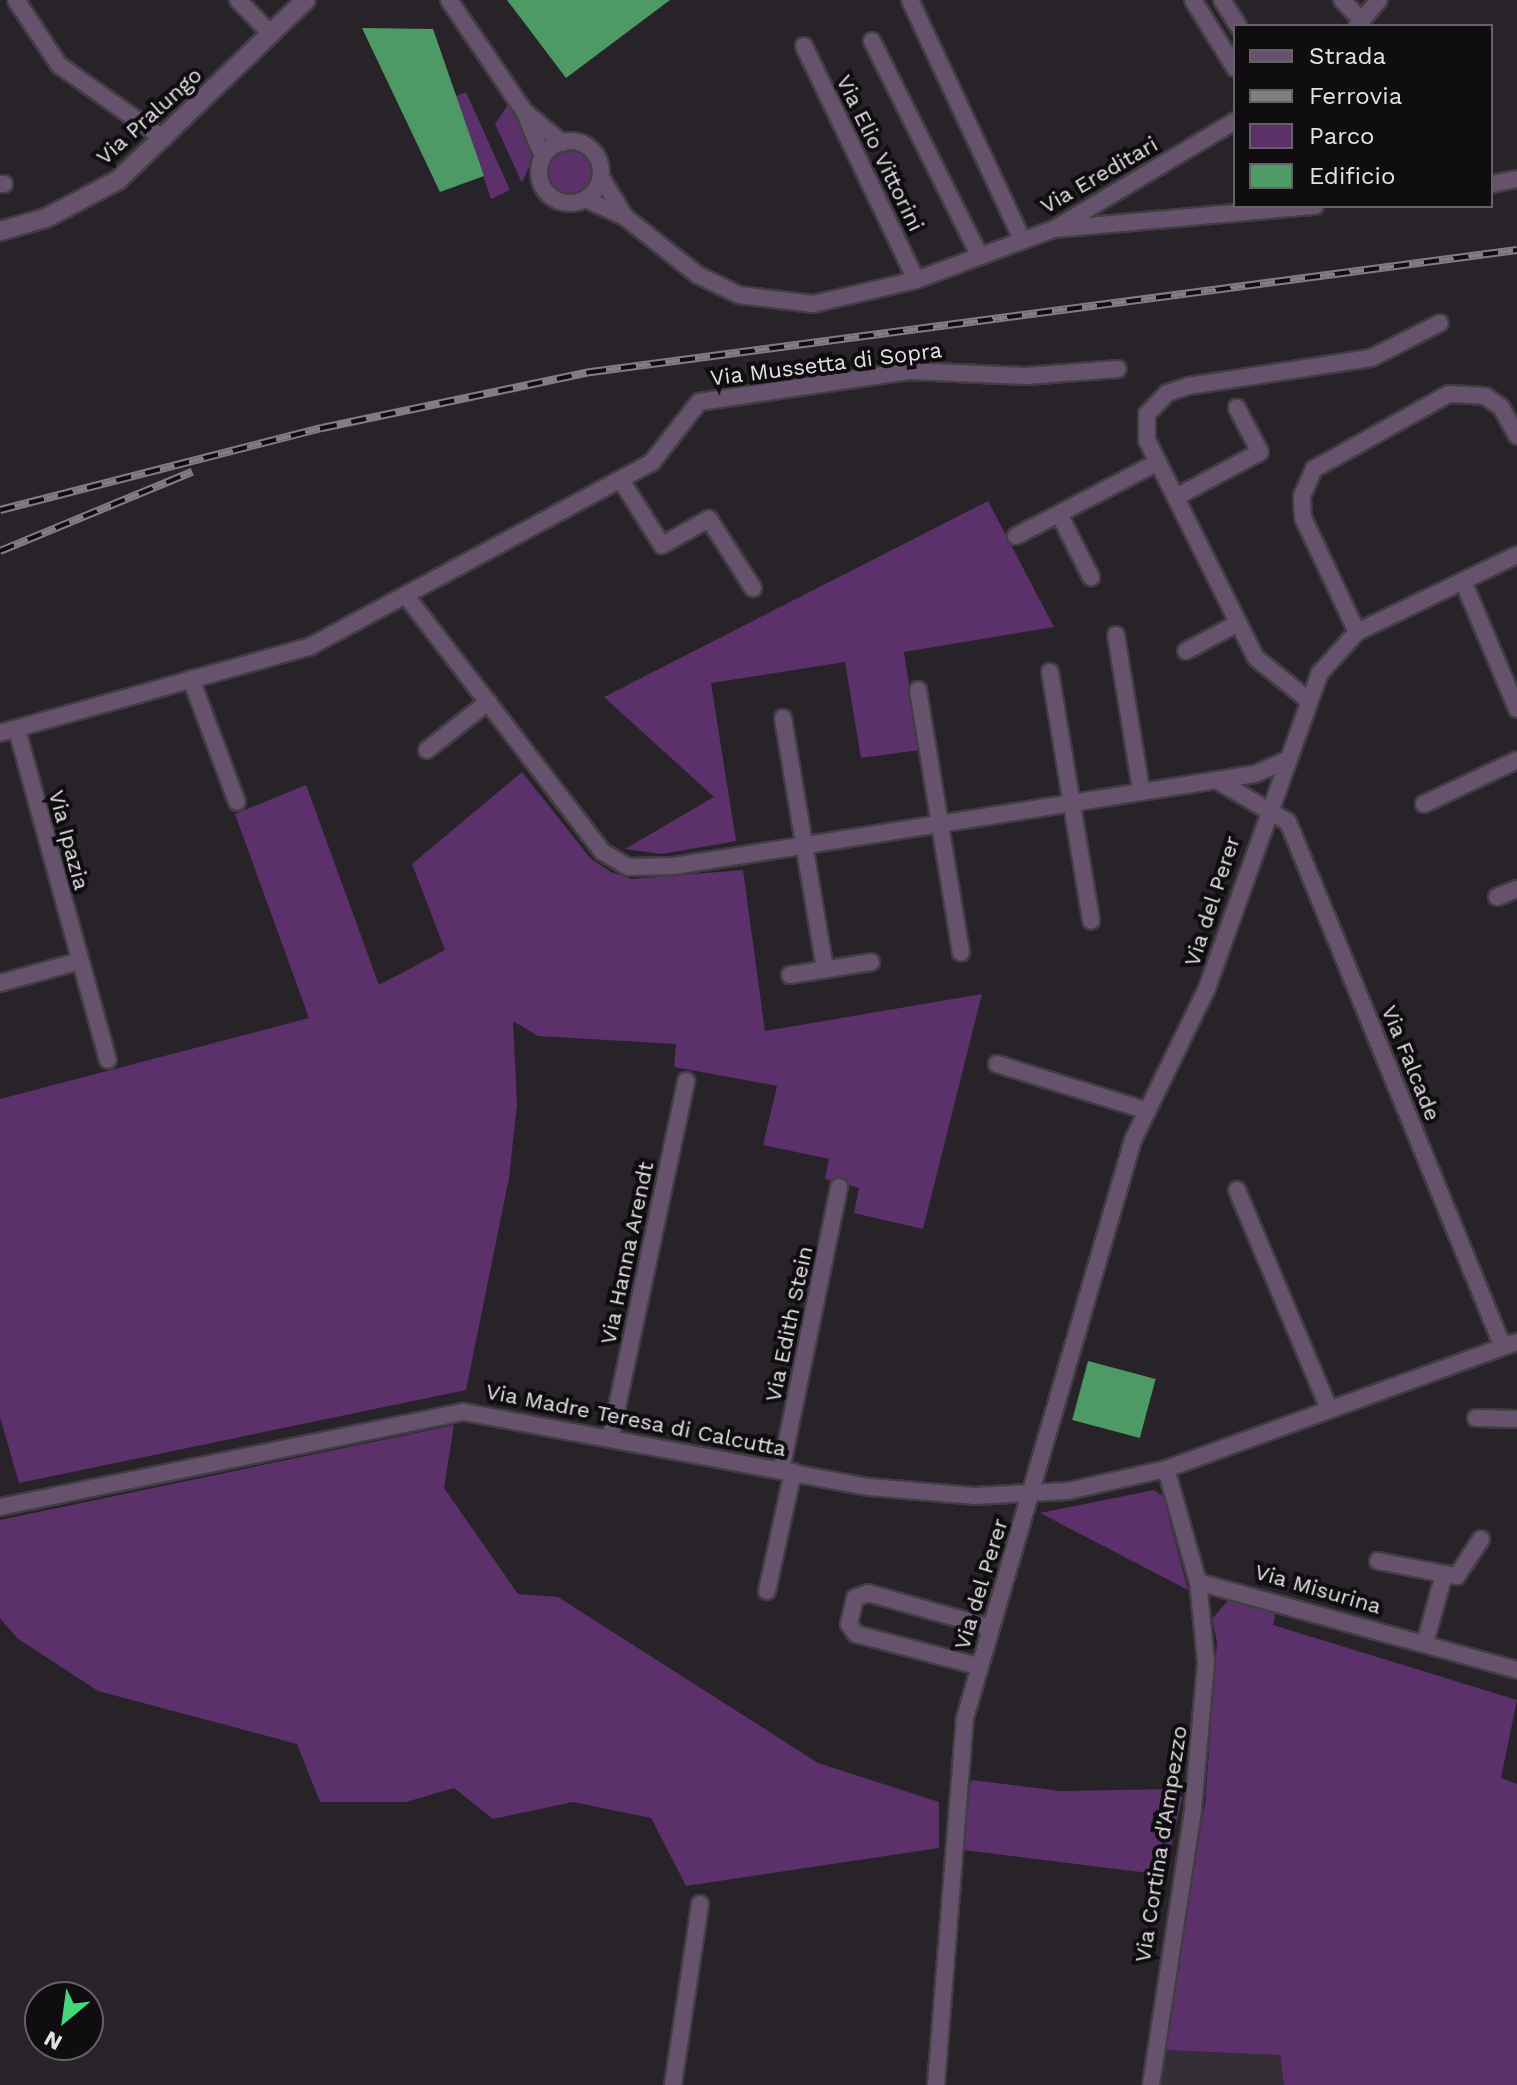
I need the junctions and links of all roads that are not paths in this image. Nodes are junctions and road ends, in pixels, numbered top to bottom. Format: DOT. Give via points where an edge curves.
graph roads {
  1 [pos="16,0"];
  2 [pos="238,0"];
  3 [pos="306,0"];
  4 [pos="449,0"];
  5 [pos="910,0"];
  6 [pos="1193,0"];
  7 [pos="1222,0"];
  8 [pos="1342,0"];
  9 [pos="1379,0"];
  10 [pos="1237,24"];
  11 [pos="1360,24"];
  12 [pos="271,34"];
  13 [pos="872,41"];
  14 [pos="804,46"];
  15 [pos="1233,65"];
  16 [pos="524,111"];
  17 [pos="1233,122"];
  18 [pos="164,139"];
  19 [pos="562,143"];
  20 [pos="543,157"];
  21 [pos="601,177"];
  22 [pos="1517,179"];
  23 [pos="1493,184"];
  24 [pos="585,199"];
  25 [pos="1292,208"];
  26 [pos="625,217"];
  27 [pos="1054,229"];
  28 [pos="0,231"];
  29 [pos="1021,237"];
  30 [pos="979,255"];
  31 [pos="916,280"];
  32 [pos="1440,323"];
  33 [pos="1118,369"];
  34 [pos="1237,408"];
  35 [pos="1517,436"];
  36 [pos="1158,462"];
  37 [pos="621,480"];
  38 [pos="1176,497"];
  39 [pos="1059,514"];
  40 [pos="1016,536"];
  41 [pos="1517,555"];
  42 [pos="1091,577"];
  43 [pos="1463,581"];
  44 [pos="753,588"];
  45 [pos="407,597"];
  46 [pos="1238,623"];
  47 [pos="1357,632"];
  48 [pos="1116,635"];
  49 [pos="1186,651"];
  50 [pos="1050,672"];
  51 [pos="191,679"];
  52 [pos="918,690"];
  53 [pos="1307,699"];
  54 [pos="488,702"];
  55 [pos="1517,709"];
  56 [pos="783,718"];
  57 [pos="17,730"];
  58 [pos="0,733"];
  59 [pos="427,750"];
  60 [pos="1517,760"];
  61 [pos="1284,761"];
  62 [pos="1216,780"];
  63 [pos="1141,790"];
  64 [pos="1071,801"];
  65 [pos="237,802"];
  66 [pos="1424,804"];
  67 [pos="1267,807"];
  68 [pos="941,822"];
  69 [pos="808,844"];
  70 [pos="1517,889"];
  71 [pos="1497,897"];
  72 [pos="1091,921"];
  73 [pos="961,953"];
  74 [pos="80,961"];
  75 [pos="871,962"];
  76 [pos="825,970"];
  77 [pos="790,975"];
  78 [pos="0,983"];
  79 [pos="108,1060"];
  80 [pos="997,1064"];
  81 [pos="686,1081"];
  82 [pos="1145,1110"];
  83 [pos="839,1187"];
  84 [pos="1237,1190"];
  85 [pos="1510,1344"];
  86 [pos="1328,1407"];
  87 [pos="1476,1418"];
  88 [pos="1517,1419"];
  89 [pos="611,1435"];
  90 [pos="1166,1469"];
  91 [pos="787,1471"];
  92 [pos="1032,1492"];
  93 [pos="0,1507"];
  94 [pos="1481,1539"];
  95 [pos="1378,1561"];
  96 [pos="1444,1574"];
  97 [pos="1198,1582"];
  98 [pos="767,1591"];
  99 [pos="989,1627"];
  100 [pos="1425,1643"];
  101 [pos="978,1666"];
  102 [pos="1517,1670"];
  103 [pos="700,1904"];
  104 [pos="673,2085"];
  105 [pos="936,2085"];
  106 [pos="1151,2085"];
  1 -- 18 [label="street" via="59,65"];
  2 -- 12 [label="street"];
  3 -- 12 [label="street, Via Pralungo"];
  4 -- 16 [label="street, Via Ereditari"];
  5 -- 29 [label="street"];
  6 -- 15 [label="street"];
  7 -- 10 [label="street"];
  8 -- 11 [label="street"];
  9 -- 11 [label="street"];
  12 -- 18 [label="street, Via Pralungo"];
  13 -- 30 [label="street"];
  14 -- 31 [label="street, Via Elio Vittorini"];
  16 -- 19 [label="street, Via Ereditari"];
  16 -- 20 [label="street, Via Ereditari"];
  17 -- 27 [label="street, Via Ereditari"];
  18 -- 28 [label="street, Via Pralungo" via="87,198"];
  19 -- 20 [label="street"];
  19 -- 21 [label="street, Via Ereditari" via="589,148"];
  20 -- 24 [label="street, Via Ereditari" via="540,179 548,194 564,203"];
  21 -- 24 [label="street"];
  21 -- 26 [label="street, Via Ereditari"];
  22 -- 23 [label="street"];
  24 -- 26 [label="street, Via Ereditari"];
  25 -- 27 [label="street"];
  26 -- 31 [label="street, Via Ereditari" via="698,275 765,303 813,304"];
  27 -- 29 [label="street, Via Ereditari"];
  29 -- 30 [label="street, Via Ereditari"];
  30 -- 31 [label="street, Via Ereditari"];
  32 -- 36 [label="street" via="1371,358 1167,393 1145,425"];
  33 -- 37 [label="street, Via Mussetta di Sopra" via="1026,376 909,371 699,402 652,462"];
  34 -- 38 [label="street" via="1260,452"];
  35 -- 47 [label="street" via="1501,407 1485,396 1449,394 1314,469 1302,496 1303,518"];
  36 -- 38 [label="street"];
  36 -- 39 [label="street"];
  37 -- 44 [label="street" via="662,545 709,519"];
  37 -- 45 [label="street, Via Mussetta di Sopra"];
  38 -- 46 [label="street"];
  39 -- 40 [label="street"];
  39 -- 42 [label="street"];
  41 -- 43 [label="street, Via del Perer"];
  43 -- 47 [label="street, Via del Perer"];
  43 -- 55 [label="street"];
  45 -- 51 [label="street, Via Mussetta di Sopra" via="309,647"];
  45 -- 54 [label="street"];
  46 -- 49 [label="street"];
  46 -- 53 [label="street" via="1256,658"];
  47 -- 53 [label="street, Via del Perer" via="1327,662"];
  48 -- 63 [label="street"];
  50 -- 64 [label="street"];
  51 -- 57 [label="street, Via Mussetta di Sopra"];
  51 -- 65 [label="street"];
  52 -- 68 [label="street"];
  53 -- 61 [label="street, Via del Perer"];
  54 -- 59 [label="street"];
  54 -- 69 [label="street" via="619,863 674,866"];
  56 -- 69 [label="street"];
  57 -- 58 [label="street, Via Mussetta di Sopra"];
  57 -- 74 [label="street, Via Ipazia"];
  60 -- 66 [label="street"];
  61 -- 62 [label="street"];
  61 -- 67 [label="street, Via del Perer"];
  62 -- 63 [label="street"];
  62 -- 67 [label="street, Via Falcade"];
  63 -- 64 [label="street"];
  64 -- 68 [label="street"];
  64 -- 72 [label="street"];
  67 -- 82 [label="street, Via del Perer" via="1207,988"];
  67 -- 85 [label="street, Via Falcade" via="1288,822"];
  68 -- 69 [label="street"];
  68 -- 73 [label="street"];
  69 -- 76 [label="street"];
  70 -- 71 [label="street"];
  74 -- 78 [label="street"];
  74 -- 79 [label="street, Via Ipazia"];
  75 -- 76 [label="street"];
  76 -- 77 [label="street"];
  80 -- 82 [label="street"];
  81 -- 89 [label="street, Via Hanna Arendt"];
  82 -- 92 [label="street, Via del Perer"];
  83 -- 91 [label="street, Via Edith Stein"];
  84 -- 86 [label="street"];
  85 -- 86 [label="street"];
  86 -- 90 [label="street"];
  87 -- 88 [label="street"];
  89 -- 91 [label="street, Via Madre Teresa di Calcutta"];
  89 -- 93 [label="street, Via Madre Teresa di Calcutta" via="464,1412"];
  90 -- 92 [label="street" via="1096,1487"];
  90 -- 97 [label="street, Via Cortina d'Ampezzo"];
  91 -- 92 [label="street, Via Madre Teresa di Calcutta" via="929,1494"];
  91 -- 98 [label="street, Via Edith Stein"];
  92 -- 99 [label="street, Via del Perer"];
  94 -- 96 [label="street" via="1457,1576"];
  95 -- 96 [label="street, Via Misurina"];
  96 -- 100 [label="street"];
  97 -- 100 [label="street, Via Misurina"];
  97 -- 106 [label="street, Via Cortina d'Ampezzo" via="1202,1720"];
  99 -- 101 [label="street, Via del Perer"];
  99 -- 101 [label="street" via="868,1593 855,1598 849,1624 856,1634"];
  100 -- 102 [label="street, Via Misurina"];
  101 -- 105 [label="street, Via del Perer" via="954,1798"];
  103 -- 104 [label="street"];
}
